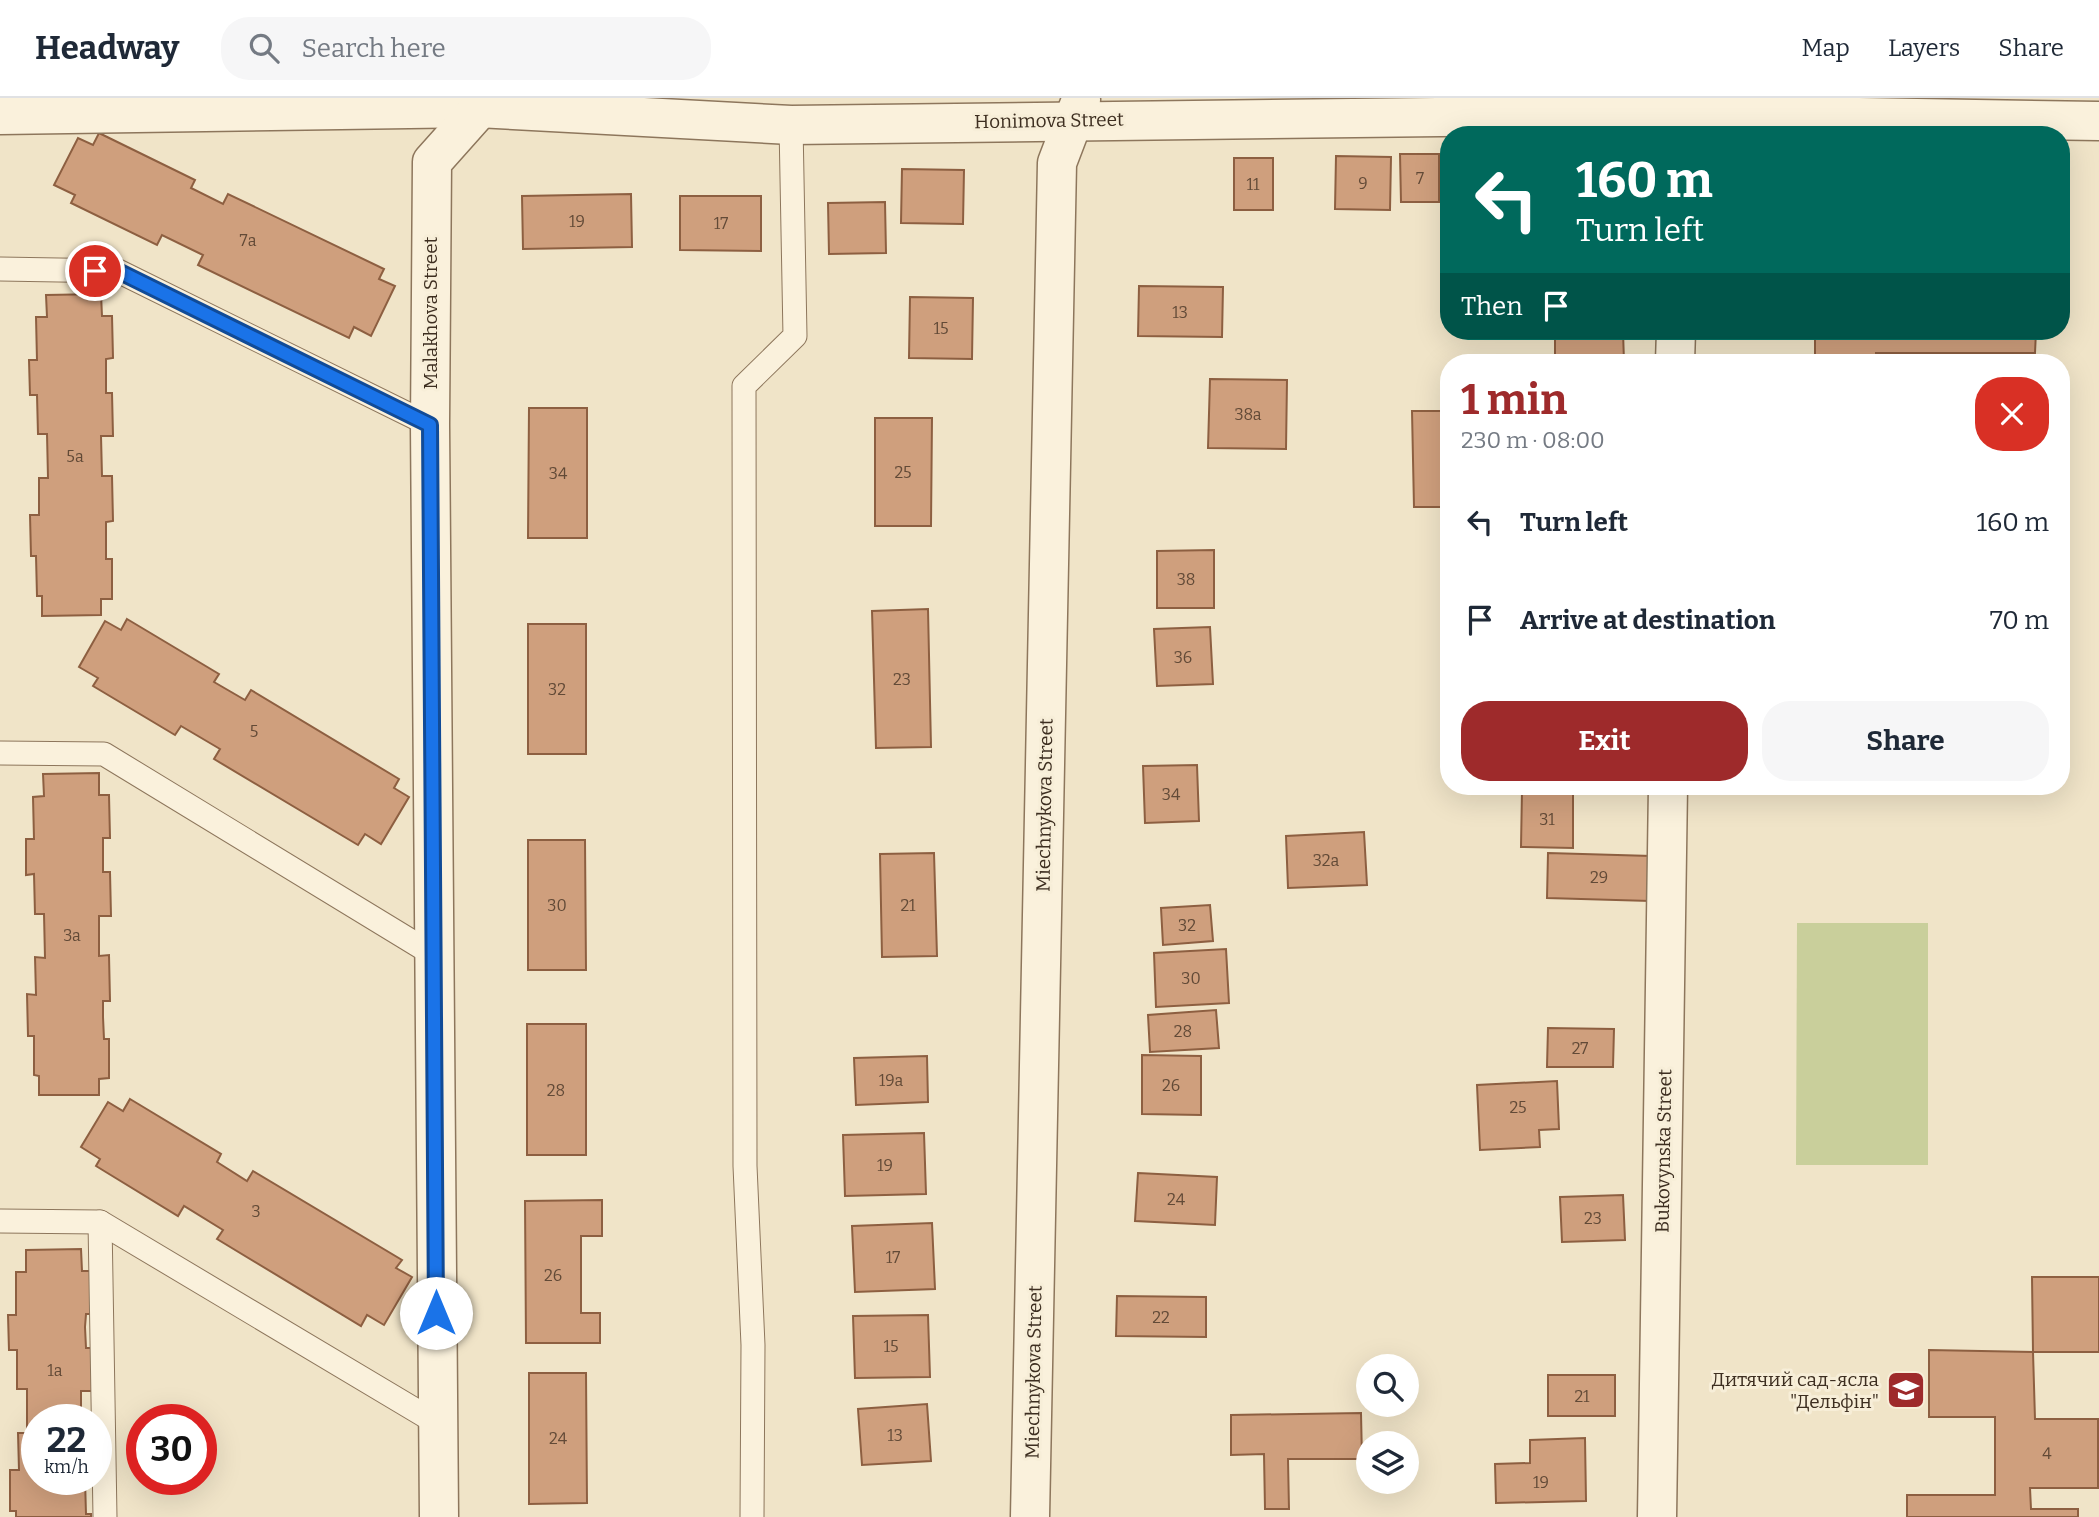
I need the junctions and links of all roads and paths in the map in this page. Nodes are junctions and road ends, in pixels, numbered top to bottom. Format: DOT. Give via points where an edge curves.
graph roads {
  1 [pos="483,103"];
  2 [pos="1076,109"];
  3 [pos="0,115"];
  4 [pos="1679,116"];
  5 [pos="2099,121"];
  6 [pos="791,125"];
  7 [pos="0,269"];
  8 [pos="430,425"];
  9 [pos="0,753"];
  10 [pos="1668,795"];
  11 [pos="434,955"];
  12 [pos="0,1221"];
  13 [pos="100,1222"];
  14 [pos="437,1423"];
  15 [pos="105,1517"];
  16 [pos="439,1517"];
  17 [pos="752,1517"];
  18 [pos="1030,1517"];
  19 [pos="1657,1517"];
  1 -- 3 [label="street, Honimova Street"];
  1 -- 6 [label="street, Honimova Street"];
  1 -- 8 [label="street, Malakhova Street" via="432,162"];
  2 -- 4 [label="street, Honimova Street"];
  2 -- 6 [label="street, Honimova Street"];
  2 -- 18 [label="street, Miechnykova Street" via="1057,163"];
  4 -- 5 [label="street, Honimova Street"];
  6 -- 17 [label="lane" via="795,336 744,386 745,1152 753,1345"];
  7 -- 8 [label="lane" via="118,271"];
  8 -- 11 [label="street, Malakhova Street"];
  9 -- 11 [label="lane" via="104,754"];
  10 -- 19 [label="street, Bukovynska Street"];
  11 -- 14 [label="street, Malakhova Street"];
  12 -- 13 [label="lane"];
  13 -- 14 [label="lane"];
  13 -- 15 [label="lane"];
  14 -- 16 [label="street, Malakhova Street"];
}
